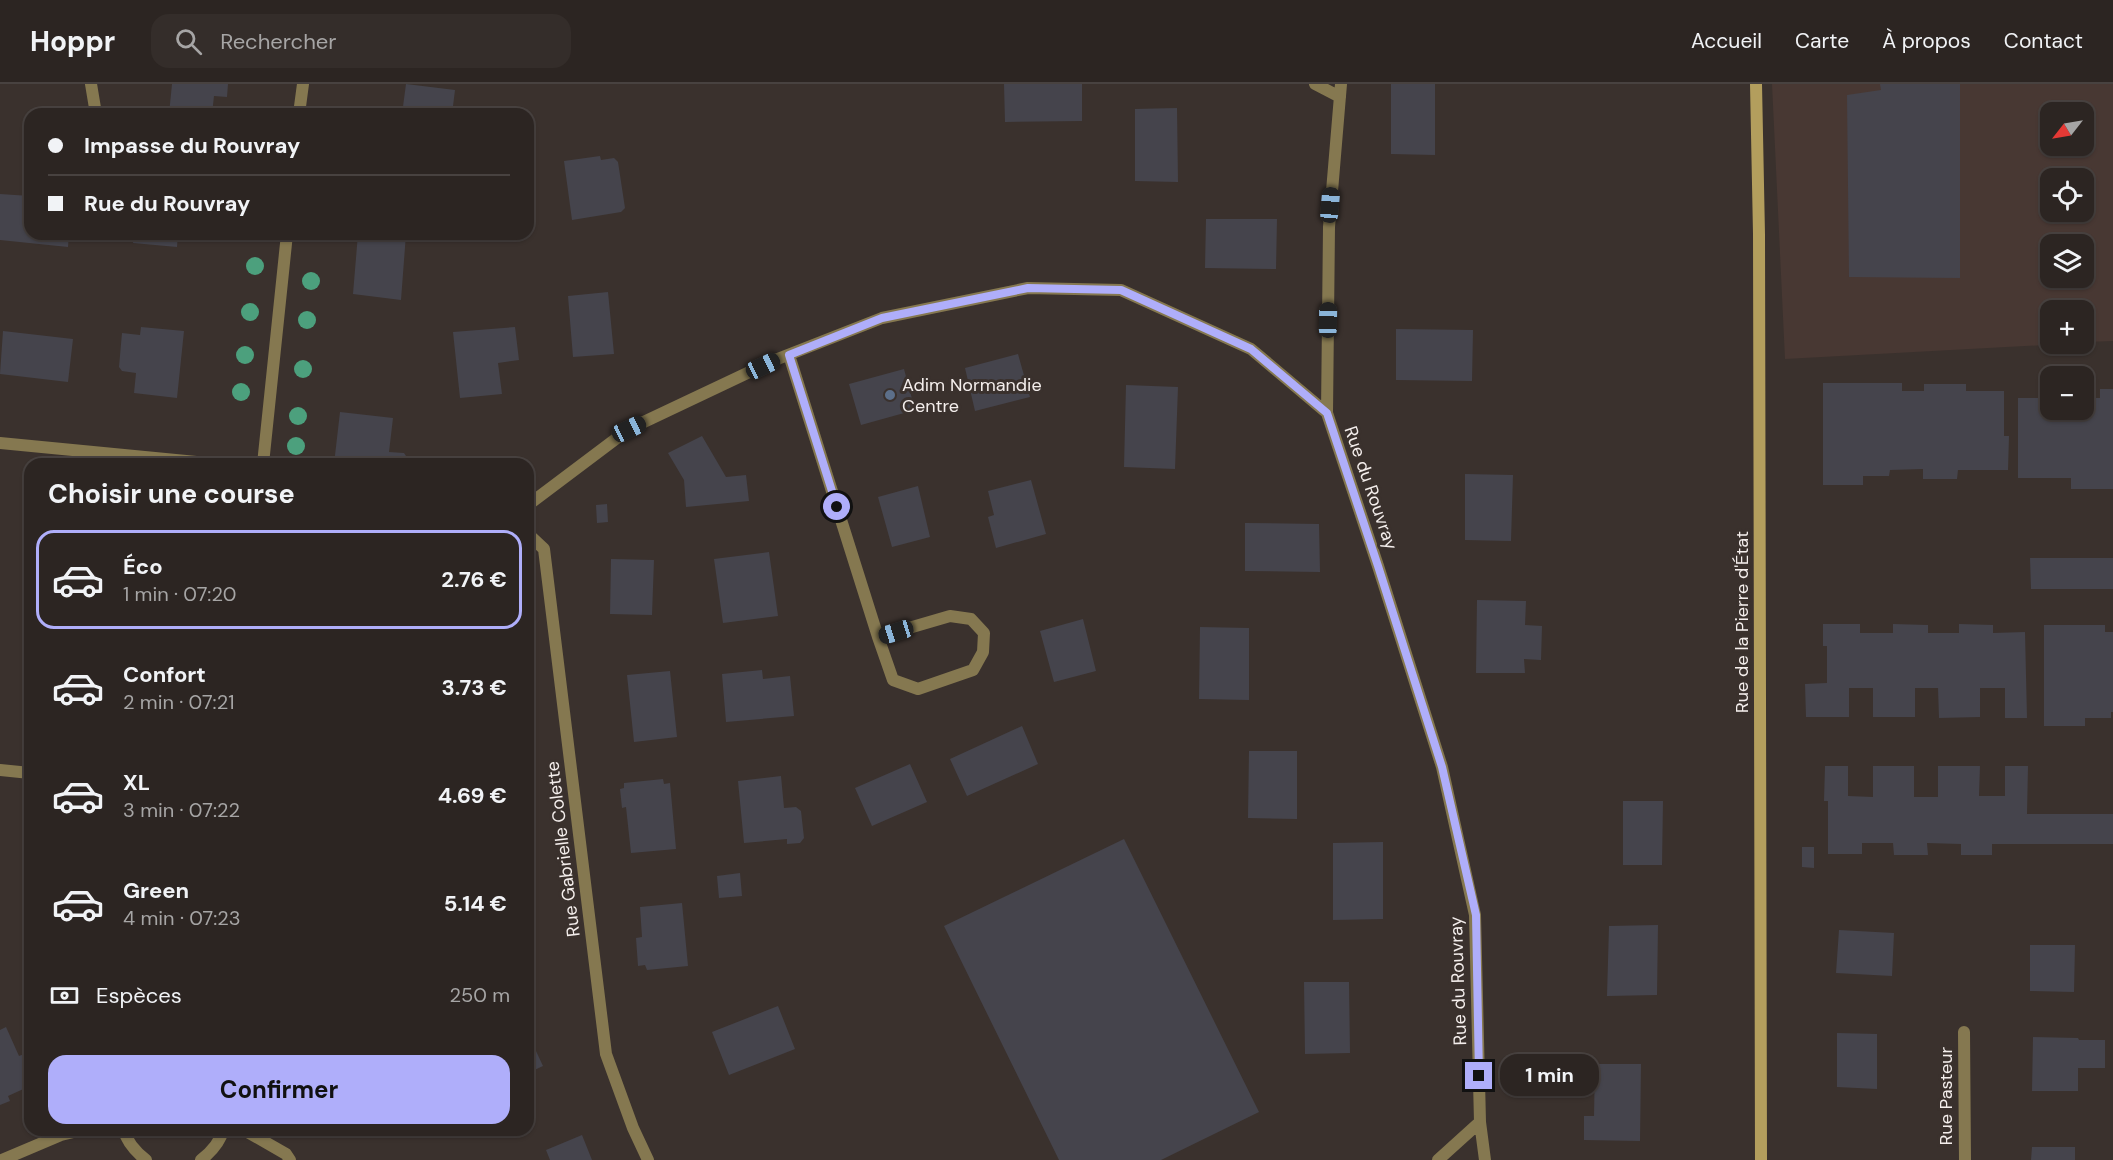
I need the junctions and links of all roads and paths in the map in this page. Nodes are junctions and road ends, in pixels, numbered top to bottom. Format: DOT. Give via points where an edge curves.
graph roads {
  1 [pos="91,84"];
  2 [pos="303,84"];
  3 [pos="1315,84"];
  4 [pos="1756,84"];
  5 [pos="1341,90"];
  6 [pos="95,108"];
  7 [pos="300,108"];
  8 [pos="286,240"];
  9 [pos="789,355"];
  10 [pos="1327,413"];
  11 [pos="0,443"];
  12 [pos="155,458"];
  13 [pos="263,458"];
  14 [pos="534,500"];
  15 [pos="534,540"];
  16 [pos="878,637"];
  17 [pos="0,770"];
  18 [pos="24,772"];
  19 [pos="1964,1032"];
  20 [pos="1480,1122"];
  21 [pos="59,1136"];
  22 [pos="126,1136"];
  23 [pos="222,1136"];
  24 [pos="254,1136"];
  25 [pos="2,1160"];
  26 [pos="146,1160"];
  27 [pos="201,1160"];
  28 [pos="290,1160"];
  29 [pos="648,1160"];
  30 [pos="1438,1160"];
  31 [pos="1485,1160"];
  32 [pos="1761,1160"];
  33 [pos="1965,1160"];
  1 -- 6 [label="street"];
  2 -- 7 [label="street"];
  3 -- 5 [label="street"];
  4 -- 32 [label="street, Rue de la Pierre d'État"];
  5 -- 10 [label="street" via="1329,227"];
  8 -- 13 [label="street"];
  9 -- 10 [label="street, Rue du Rouvray" via="882,318 1028,288 1121,290 1251,349"];
  9 -- 14 [label="street, Rue du Rouvray" via="629,429"];
  9 -- 16 [label="street"];
  10 -- 20 [label="street, Rue du Rouvray" via="1442,767 1476,915"];
  11 -- 12 [label="street"];
  15 -- 29 [label="street, Rue Gabrielle Colette" via="544,549 606,1054"];
  16 -- 16 [label="street" via="893,680 918,689 973,670 983,652 984,633 971,619 950,616"];
  17 -- 18 [label="street"];
  19 -- 33 [label="street, Rue Pasteur"];
  20 -- 30 [label="street"];
  20 -- 31 [label="street, Rue du Rouvray"];
  21 -- 25 [label="street"];
  22 -- 26 [label="street" via="135,1152"];
  23 -- 27 [label="street"];
  24 -- 28 [label="street"];
}
